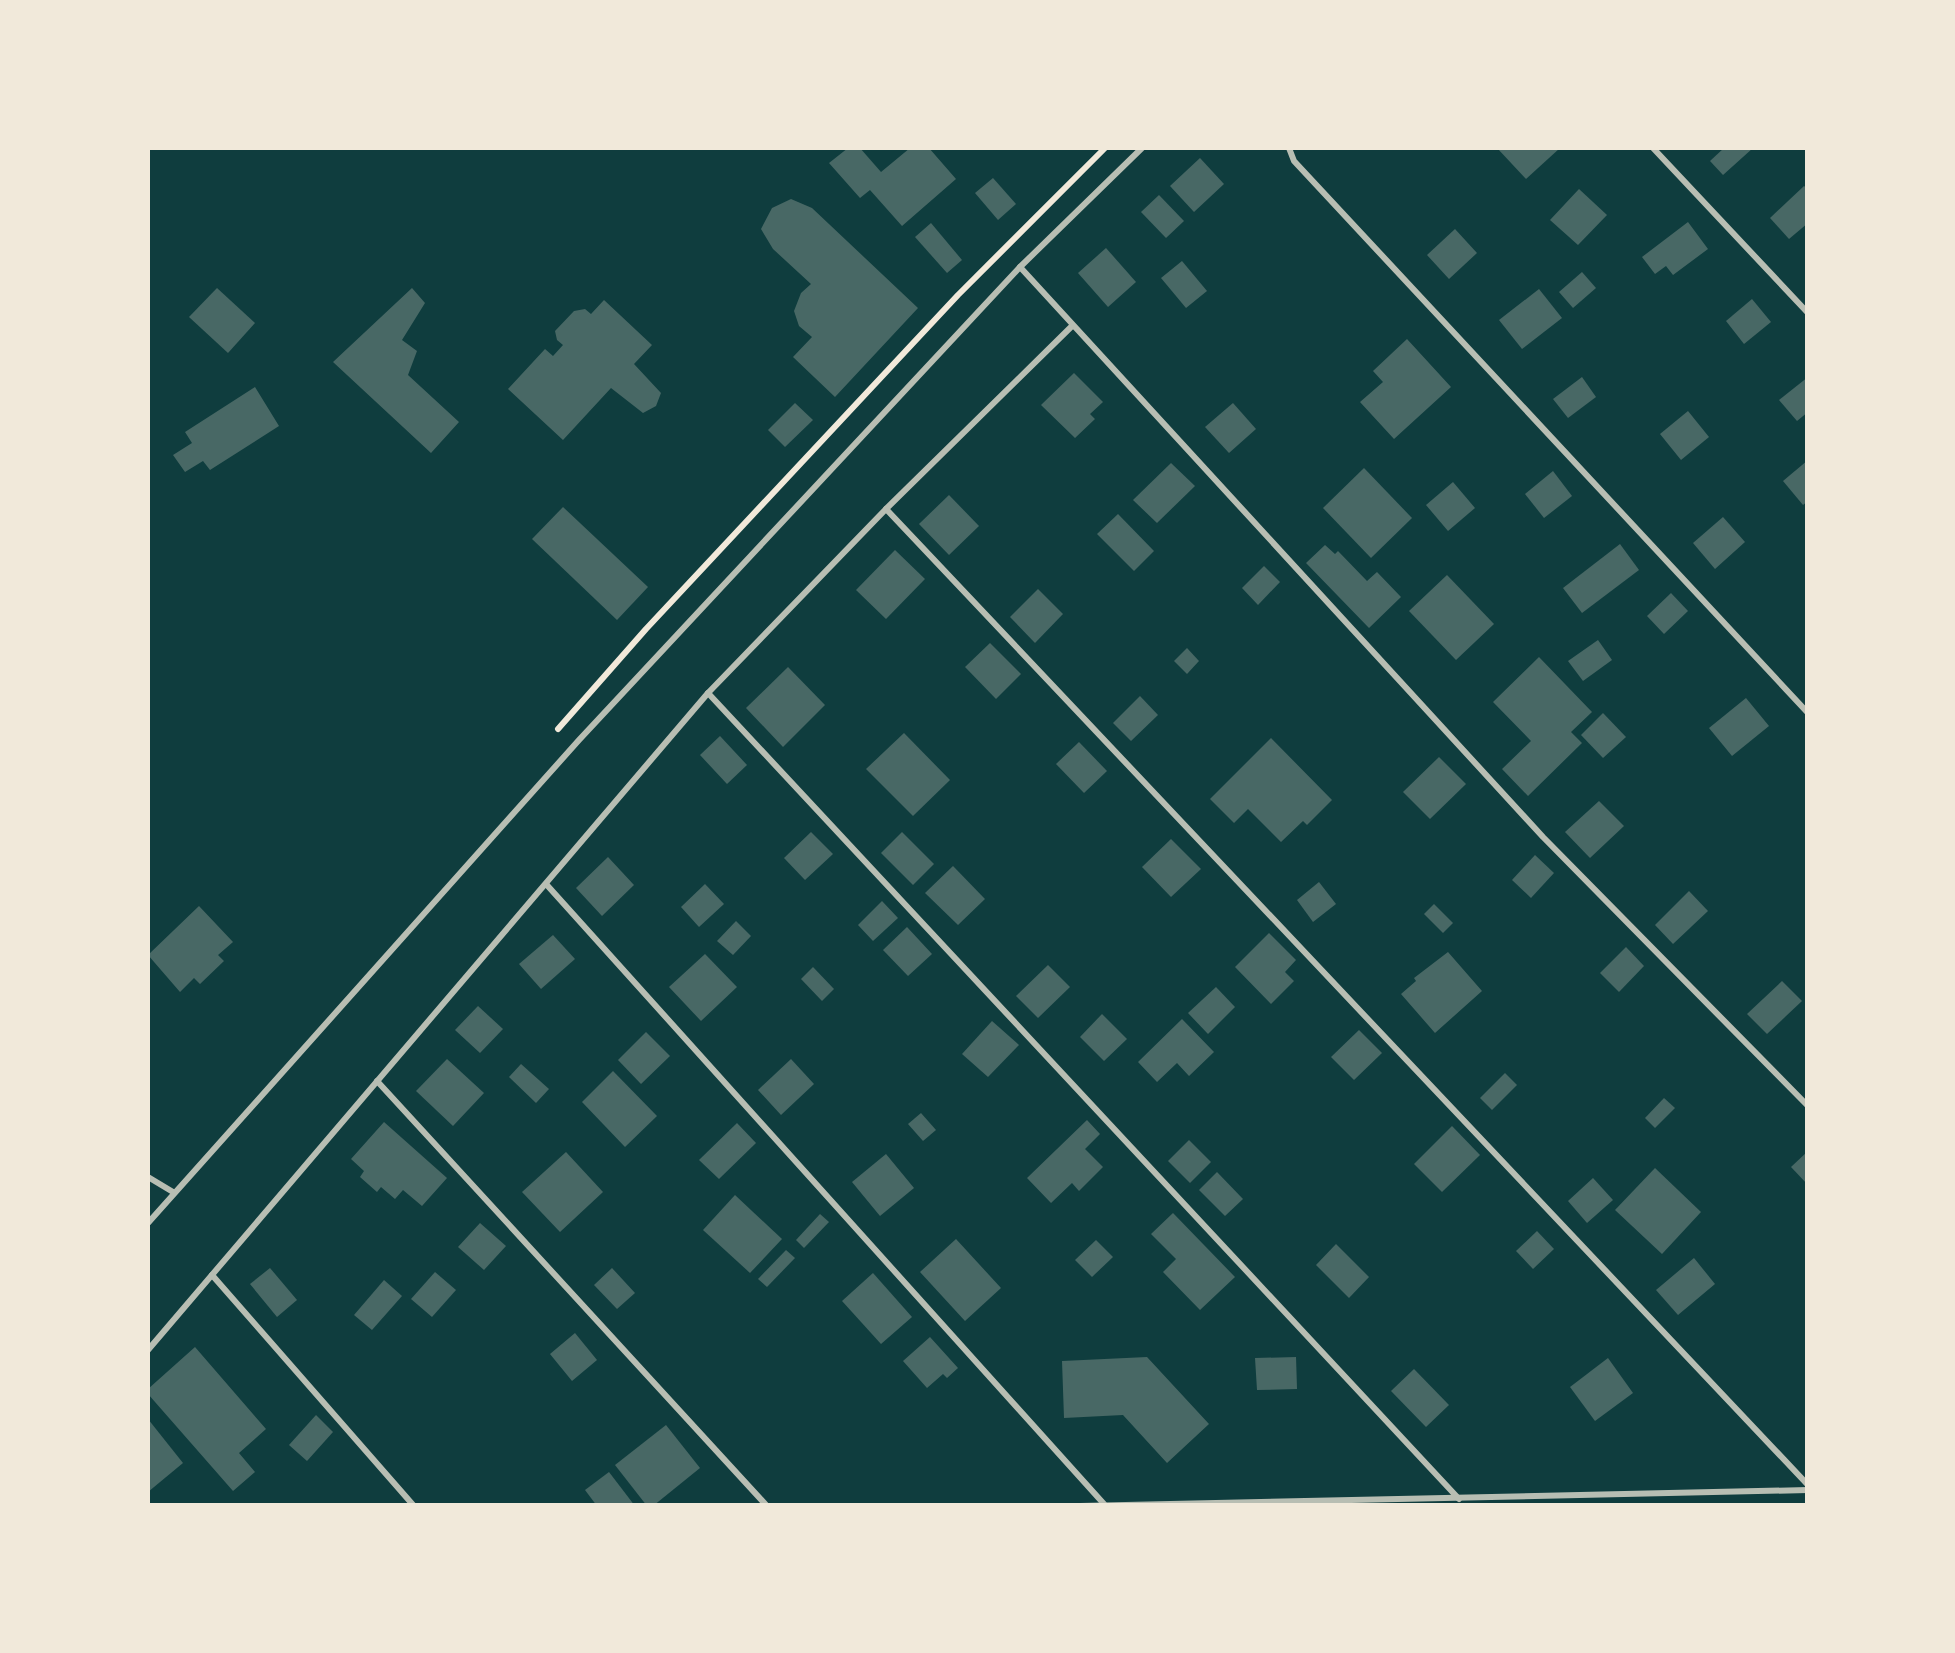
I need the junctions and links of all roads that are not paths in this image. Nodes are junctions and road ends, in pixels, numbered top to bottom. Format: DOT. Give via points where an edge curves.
graph roads {
  1 [pos="1142,148"];
  2 [pos="1289,148"];
  3 [pos="1653,148"];
  4 [pos="1020,268"];
  5 [pos="1808,313"];
  6 [pos="1071,327"];
  7 [pos="886,509"];
  8 [pos="708,693"];
  9 [pos="1808,713"];
  10 [pos="546,884"];
  11 [pos="377,1082"];
  12 [pos="1808,1106"];
  13 [pos="148,1177"];
  14 [pos="173,1192"];
  15 [pos="148,1224"];
  16 [pos="212,1276"];
  17 [pos="148,1350"];
  18 [pos="1808,1488"];
  19 [pos="1459,1499"];
  20 [pos="1104,1504"];
  21 [pos="414,1506"];
  22 [pos="766,1506"];
  23 [pos="1080,1506"];
  1 -- 4 [label="lane"];
  2 -- 9 [label="lane" via="1294,161"];
  3 -- 5 [label="lane"];
  4 -- 6 [label="lane"];
  4 -- 14 [label="lane" via="579,740"];
  6 -- 7 [label="lane"];
  6 -- 12 [label="lane" via="1544,836"];
  7 -- 8 [label="lane"];
  7 -- 18 [label="lane"];
  8 -- 10 [label="lane"];
  8 -- 19 [label="lane"];
  10 -- 11 [label="lane"];
  10 -- 20 [label="lane"];
  11 -- 16 [label="lane"];
  11 -- 22 [label="lane"];
  13 -- 14 [label="lane"];
  14 -- 15 [label="lane"];
  16 -- 17 [label="lane"];
  16 -- 21 [label="lane"];
  18 -- 19 [label="lane"];
  19 -- 20 [label="lane"];
  20 -- 23 [label="lane"];
}
